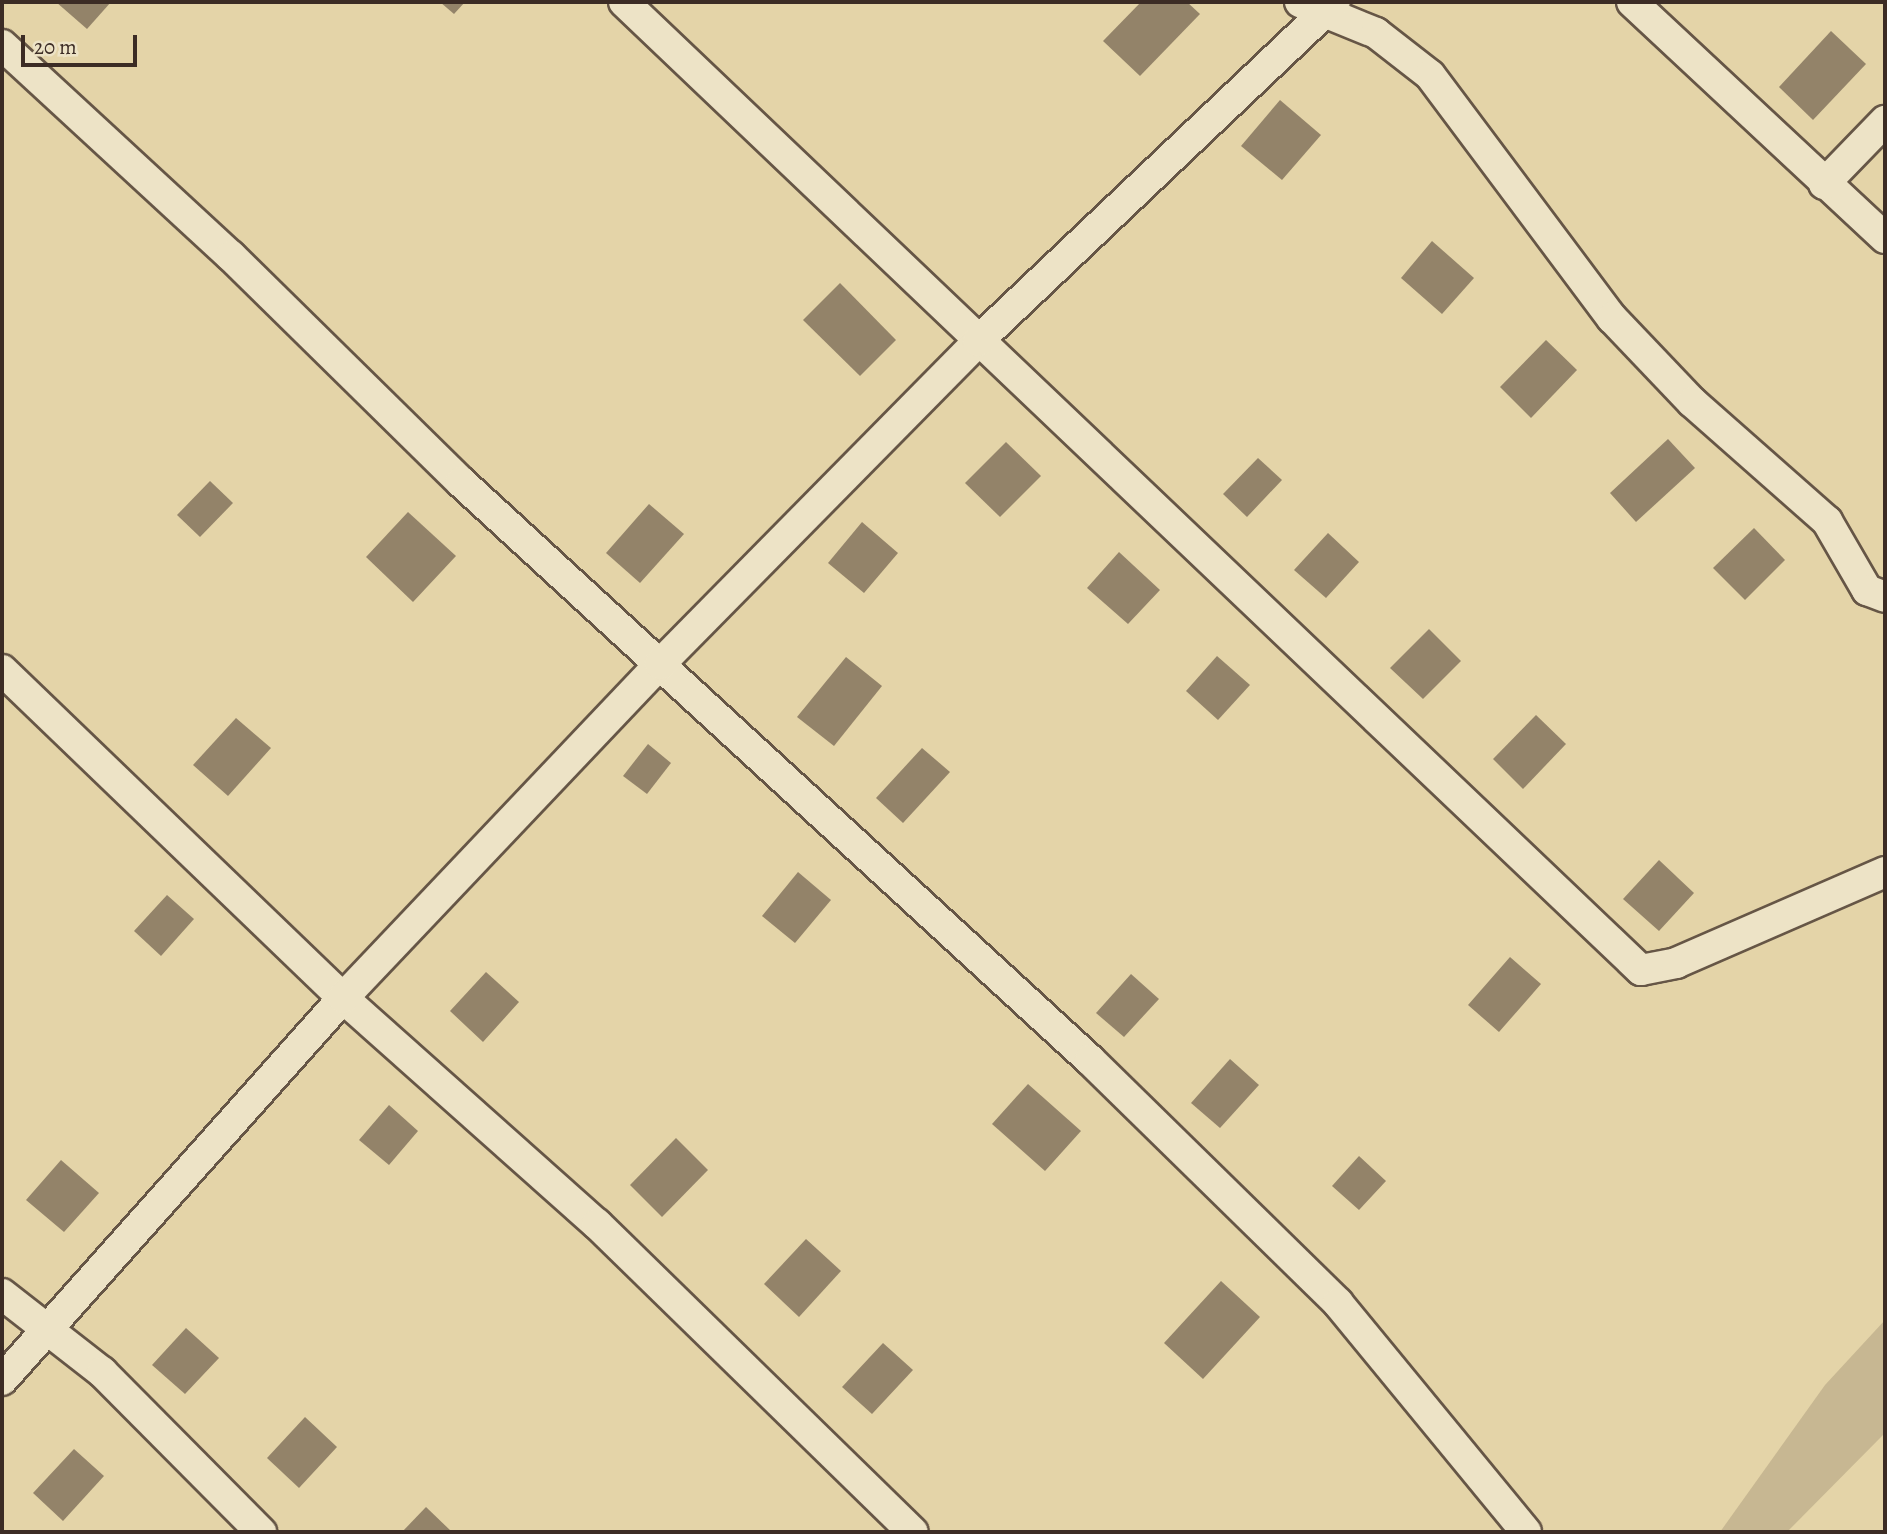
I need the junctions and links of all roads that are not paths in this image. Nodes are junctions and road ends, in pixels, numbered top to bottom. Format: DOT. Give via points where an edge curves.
graph roads {
  1 [pos="624,2"];
  2 [pos="1632,2"];
  3 [pos="1320,4"];
  4 [pos="2,46"];
  5 [pos="1885,121"];
  6 [pos="1824,184"];
  7 [pos="1885,238"];
  8 [pos="978,341"];
  9 [pos="1885,597"];
  10 [pos="660,664"];
  11 [pos="2,670"];
  12 [pos="1885,872"];
  13 [pos="343,998"];
  14 [pos="2,1294"];
  15 [pos="50,1326"];
  16 [pos="2,1380"];
  17 [pos="261,1532"];
  18 [pos="913,1532"];
  19 [pos="1526,1532"];
  1 -- 8 [label="street"];
  2 -- 6 [label="street"];
  3 -- 8 [label="street"];
  3 -- 9 [label="street" via="1376,33 1430,75 1612,318 1692,402 1827,521 1867,590"];
  4 -- 10 [label="street"];
  5 -- 6 [label="street"];
  6 -- 7 [label="street"];
  8 -- 10 [label="street"];
  8 -- 12 [label="street" via="1641,970 1676,963"];
  10 -- 13 [label="street"];
  10 -- 19 [label="street" via="1090,1060 1338,1303"];
  11 -- 13 [label="street"];
  13 -- 15 [label="street"];
  13 -- 18 [label="street" via="588,1215"];
  14 -- 15 [label="street"];
  15 -- 16 [label="street"];
  15 -- 17 [label="street" via="160,1426"];
}
